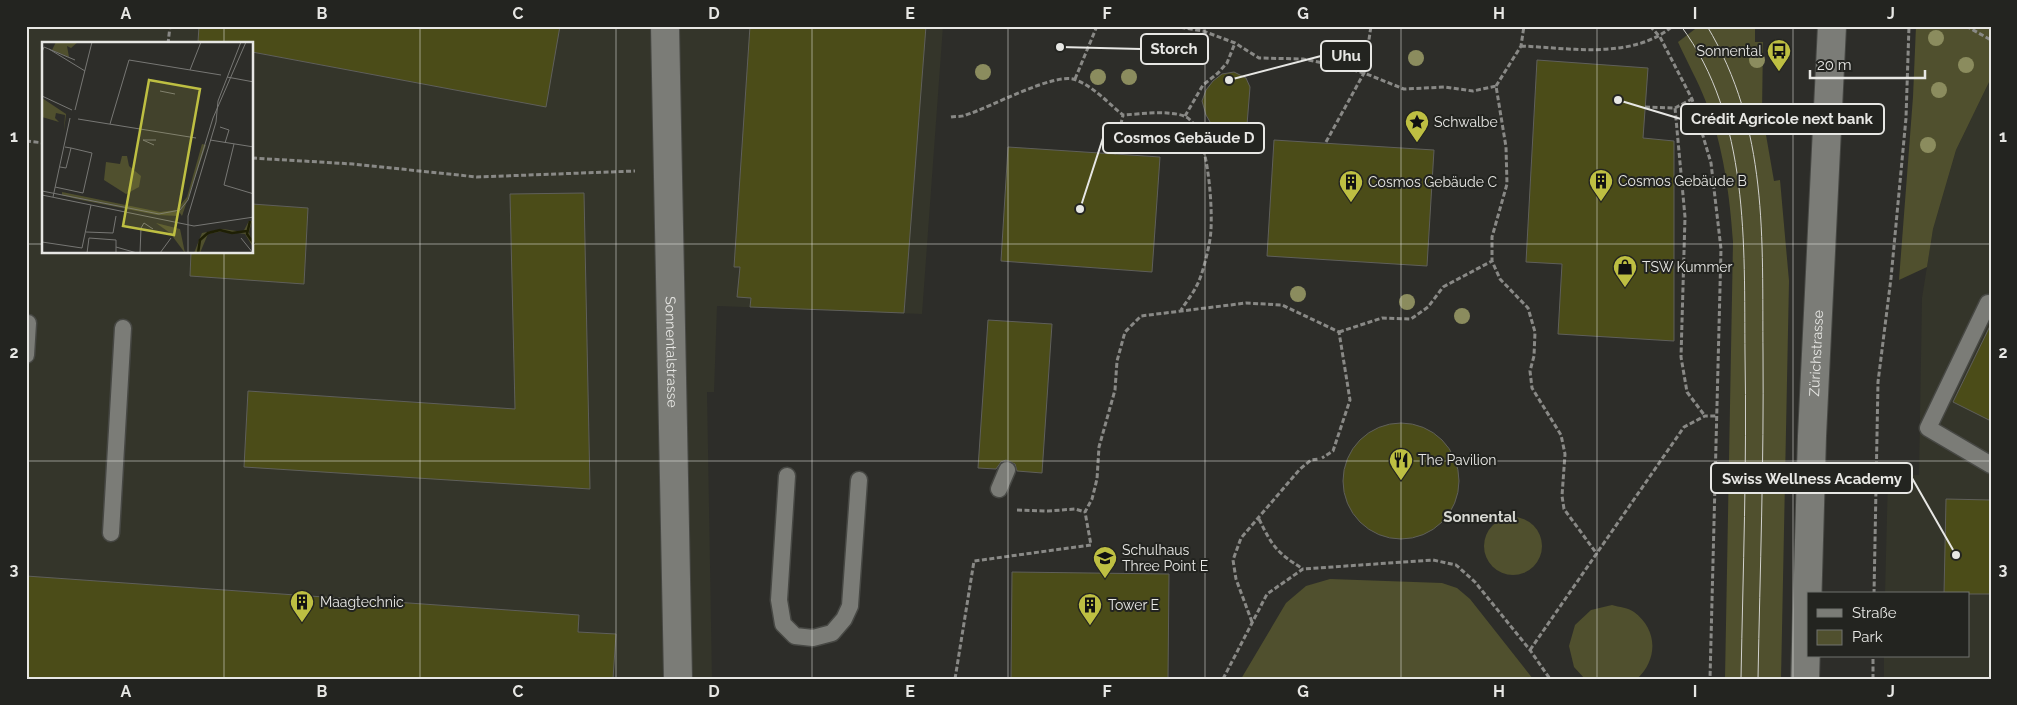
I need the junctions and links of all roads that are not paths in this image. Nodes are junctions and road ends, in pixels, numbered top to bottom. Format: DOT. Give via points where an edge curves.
graph roads {
  1 [pos="665,26"];
  2 [pos="1832,26"];
  3 [pos="1988,303"];
  4 [pos="28,323"];
  5 [pos="123,328"];
  6 [pos="26,355"];
  7 [pos="1991,465"];
  8 [pos="1007,470"];
  9 [pos="786,476"];
  10 [pos="859,480"];
  11 [pos="999,489"];
  12 [pos="111,533"];
  13 [pos="1808,592"];
  14 [pos="1807,616"];
  15 [pos="678,679"];
  16 [pos="1805,679"];
  1 -- 15 [label="street, Sonnentalstrasse"];
  2 -- 13 [label="street, Zürichstrasse"];
  3 -- 7 [label="lane" via="1928,428"];
  4 -- 6 [label="lane"];
  5 -- 12 [label="lane"];
  8 -- 11 [label="lane"];
  9 -- 10 [label="lane" via="779,600 783,624 795,636 812,638 832,633 850,606"];
  14 -- 16 [label="street, Zürichstrasse"];
}
